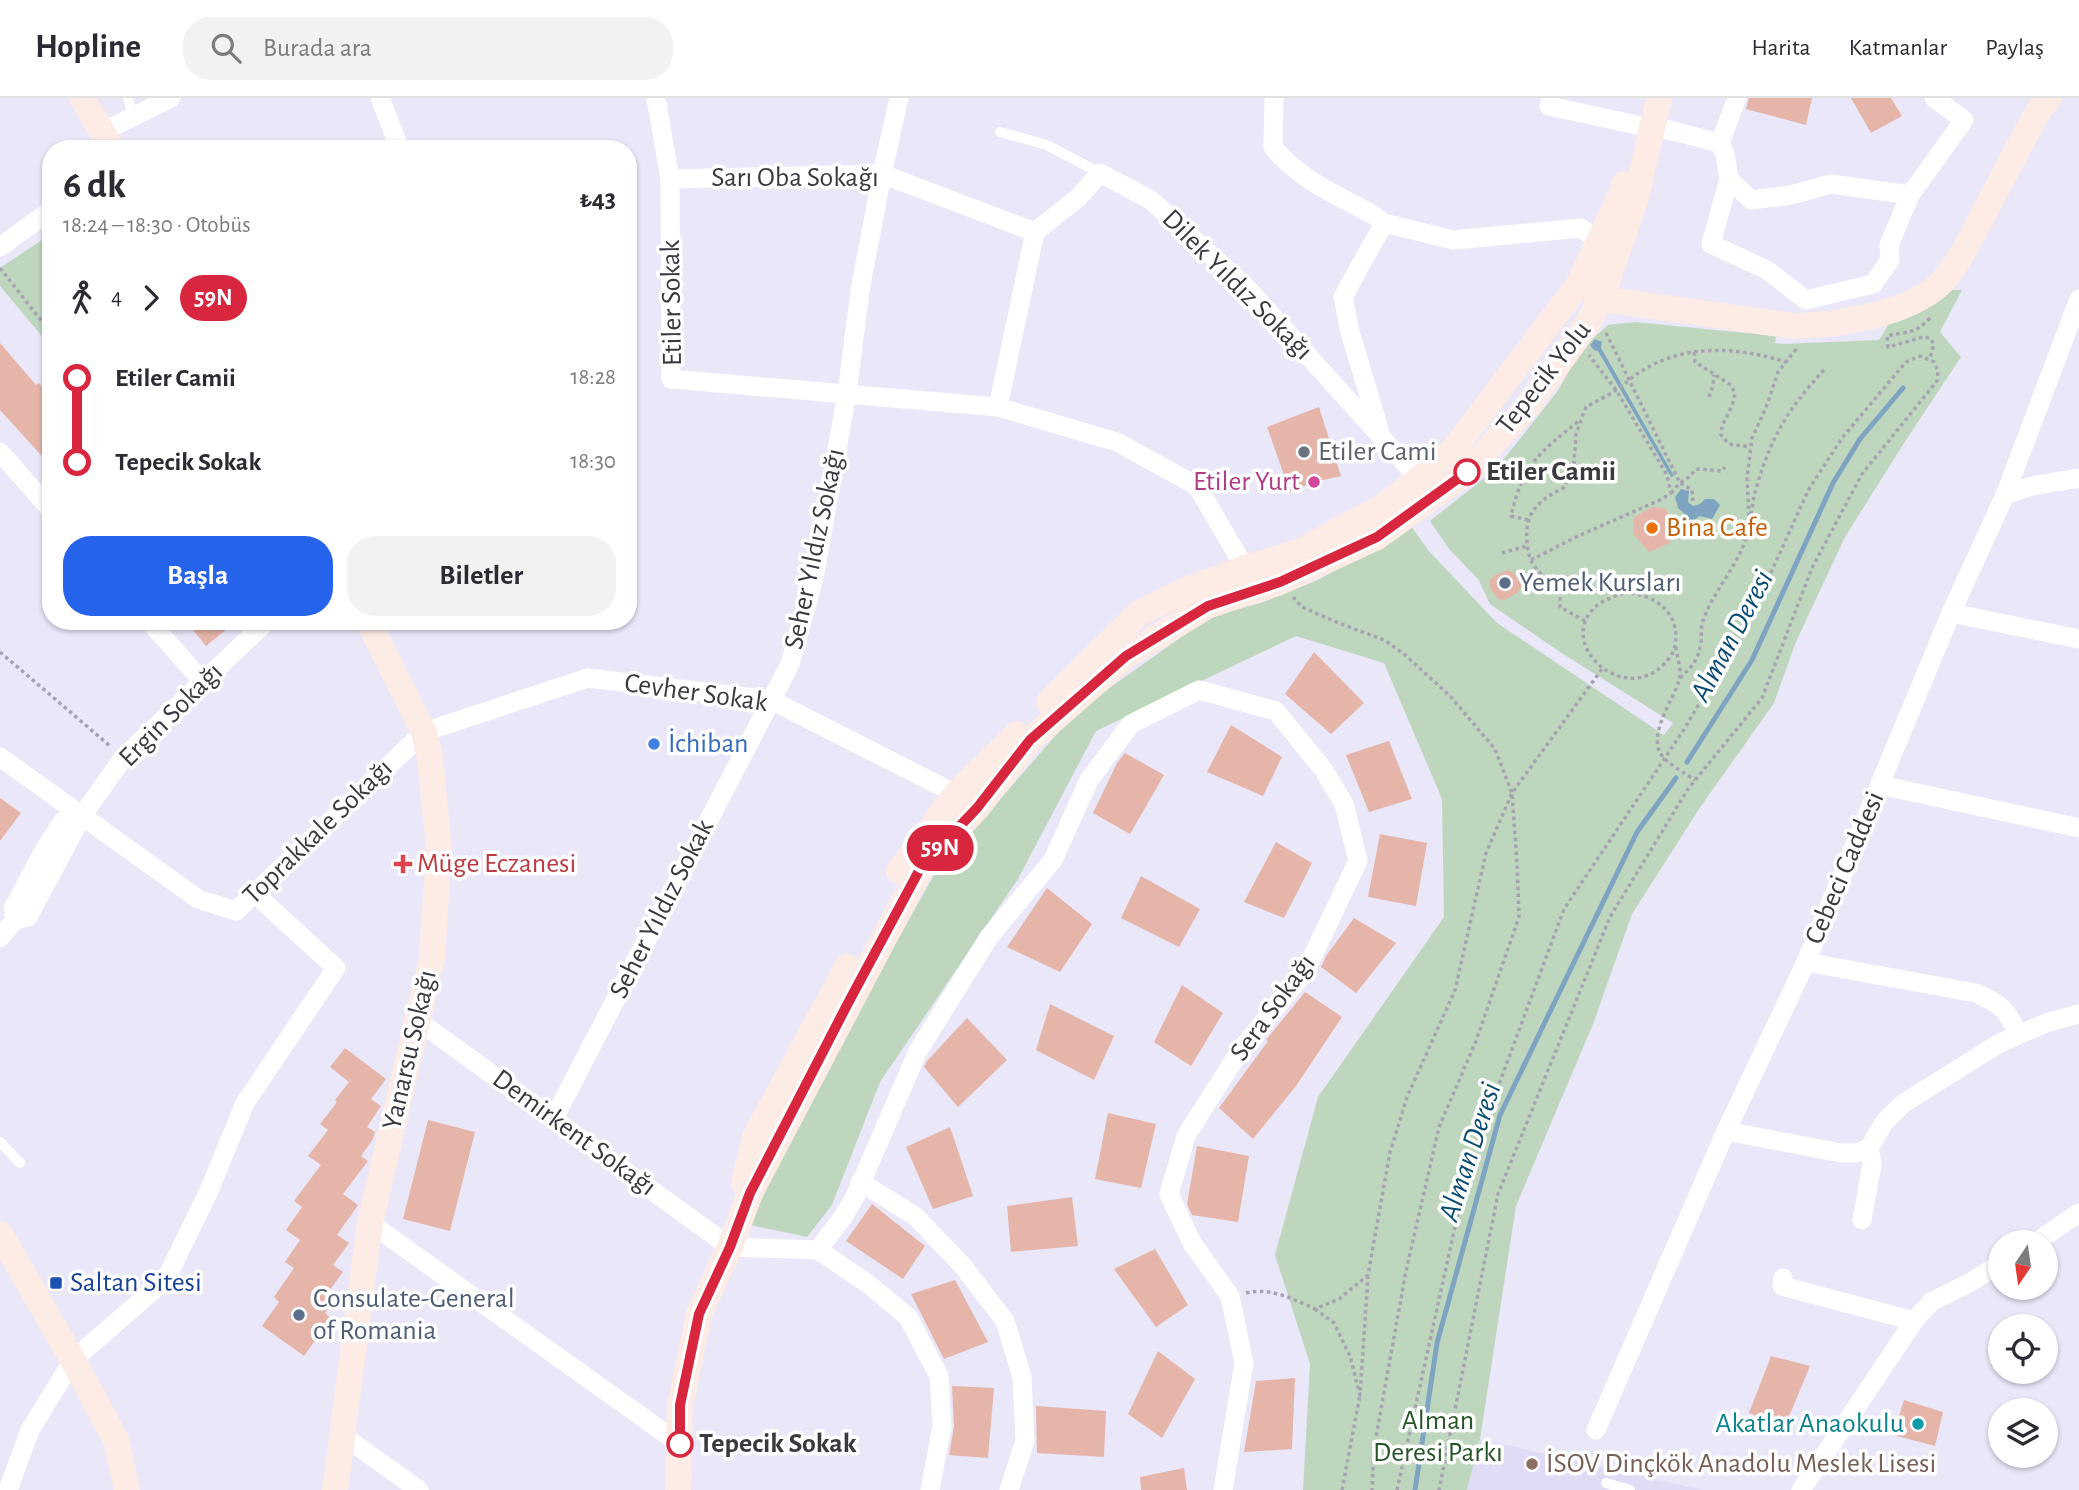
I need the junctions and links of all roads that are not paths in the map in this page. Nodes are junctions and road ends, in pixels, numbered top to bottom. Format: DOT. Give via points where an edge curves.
graph roads {
  1 [pos="82,98"];
  2 [pos="171,98"];
  3 [pos="380,98"];
  4 [pos="656,98"];
  5 [pos="899,98"];
  6 [pos="1275,98"];
  7 [pos="1551,98"];
  8 [pos="1643,98"];
  9 [pos="1659,98"];
  10 [pos="1737,98"];
  11 [pos="1934,98"];
  12 [pos="2049,98"];
  13 [pos="131,107"];
  14 [pos="1645,125"];
  15 [pos="1000,132"];
  16 [pos="107,140"];
  17 [pos="396,140"];
  18 [pos="1720,143"];
  19 [pos="1100,173"];
  20 [pos="882,174"];
  21 [pos="670,179"];
  22 [pos="1729,179"];
  23 [pos="1910,195"];
  24 [pos="42,217"];
  25 [pos="1384,223"];
  26 [pos="1035,232"];
  27 [pos="1599,242"];
  28 [pos="0,247"];
  29 [pos="1579,284"];
  30 [pos="1601,299"];
  31 [pos="2079,299"];
  32 [pos="1562,308"];
  33 [pos="1593,336"];
  34 [pos="847,393"];
  35 [pos="998,407"];
  36 [pos="1382,437"];
  37 [pos="0,452"];
  38 [pos="2079,478"];
  39 [pos="1426,488"];
  40 [pos="2005,495"];
  41 [pos="42,500"];
  42 [pos="1260,580"];
  43 [pos="1951,613"];
  44 [pos="157,630"];
  45 [pos="258,630"];
  46 [pos="373,630"];
  47 [pos="2079,639"];
  48 [pos="203,682"];
  49 [pos="771,700"];
  50 [pos="424,732"];
  51 [pos="0,757"];
  52 [pos="1880,785"];
  53 [pos="966,801"];
  54 [pos="82,816"];
  55 [pos="2079,828"];
  56 [pos="254,893"];
  57 [pos="0,938"];
  58 [pos="1806,962"];
  59 [pos="2079,1014"];
  60 [pos="417,1020"];
  61 [pos="2018,1034"];
  62 [pos="554,1118"];
  63 [pos="1726,1131"];
  64 [pos="0,1142"];
  65 [pos="1869,1147"];
  66 [pos="20,1163"];
  67 [pos="860,1182"];
  68 [pos="2079,1213"];
  69 [pos="1861,1220"];
  70 [pos="370,1223"];
  71 [pos="2054,1230"];
  72 [pos="0,1234"];
  73 [pos="730,1247"];
  74 [pos="818,1250"];
  75 [pos="1988,1271"];
  76 [pos="1783,1278"];
  77 [pos="1913,1321"];
  78 [pos="73,1360"];
  79 [pos="1595,1430"];
  80 [pos="342,1436"];
  81 [pos="680,1444"];
  82 [pos="1606,1483"];
  83 [pos="8,1490"];
  84 [pos="127,1490"];
  85 [pos="335,1490"];
  86 [pos="419,1490"];
  87 [pos="678,1490"];
  88 [pos="930,1490"];
  89 [pos="1009,1490"];
  90 [pos="1223,1490"];
  91 [pos="1630,1490"];
  92 [pos="1801,1490"];
  1 -- 16 [label="main road"];
  2 -- 13 [label="street"];
  3 -- 17 [label="street"];
  4 -- 21 [label="street"];
  5 -- 20 [label="street"];
  6 -- 25 [label="street" via="1273,147 1285,163"];
  7 -- 14 [label="street" via="1549,106"];
  8 -- 14 [label="main road, Tepecik Yolu"];
  9 -- 14 [label="main road, Tepecik Yolu"];
  10 -- 18 [label="street"];
  11 -- 23 [label="street" via="1964,120"];
  12 -- 30 [label="main road" via="1951,270 1918,299 1866,317 1803,326"];
  13 -- 16 [label="street"];
  14 -- 18 [label="street"];
  14 -- 27 [label="main road, Tepecik Yolu"];
  14 -- 30 [label="main road, Tepecik Yolu" via="1636,198"];
  15 -- 19 [label="lane" via="1047,145"];
  18 -- 22 [label="street"];
  19 -- 26 [label="street" via="1079,197"];
  19 -- 36 [label="street, Dilek Yıldız Sokağı" via="1152,201 1250,291"];
  20 -- 21 [label="street, Sarı Oba Sokağı"];
  20 -- 26 [label="street, Sarı Oba Sokağı"];
  20 -- 34 [label="street"];
  21 -- 34 [label="street, Etiler Sokak" via="671,379"];
  22 -- 23 [label="street" via="1751,200 1831,184"];
  22 -- 23 [label="street" via="1711,244 1767,270 1806,300 1873,284 1891,260 1889,245"];
  24 -- 28 [label="street"];
  25 -- 27 [label="street" via="1453,240 1581,228"];
  25 -- 36 [label="street" via="1343,297"];
  26 -- 35 [label="street"];
  27 -- 29 [label="main road, Tepecik Yolu"];
  29 -- 30 [label="main road"];
  29 -- 32 [label="main road, Tepecik Yolu"];
  30 -- 33 [label="main road, Tepecik Yolu"];
  31 -- 40 [label="street, Cebeci Caddesi"];
  32 -- 33 [label="main road"];
  32 -- 39 [label="main road, Tepecik Yolu"];
  33 -- 39 [label="main road, Tepecik Yolu" via="1467,472"];
  34 -- 35 [label="street"];
  34 -- 49 [label="street, Seher Yıldız Sokağı" via="814,578 790,664"];
  35 -- 42 [label="street" via="1117,442 1197,486"];
  36 -- 39 [label="street, Dilek Yıldız Sokağı"];
  37 -- 41 [label="street"];
  38 -- 40 [label="street"];
  39 -- 42 [label="main road, Tepecik Yolu" via="1299,552"];
  39 -- 42 [label="main road, Tepecik Yolu" via="1377,537"];
  40 -- 43 [label="street, Cebeci Caddesi"];
  42 -- 53 [label="main road, Tepecik Yolu" via="1126,656"];
  43 -- 47 [label="street"];
  43 -- 52 [label="street, Cebeci Caddesi"];
  44 -- 48 [label="street"];
  45 -- 48 [label="street, Ergin Sokağı"];
  46 -- 50 [label="main road, Yanarsu Sokağı"];
  48 -- 54 [label="street, Ergin Sokağı" via="123,758"];
  49 -- 50 [label="street, Cevher Sokak" via="588,678"];
  49 -- 53 [label="street, Cevher Sokak"];
  49 -- 62 [label="street, Seher Yıldız Sokak"];
  50 -- 56 [label="street, Toprakkale Sokağı"];
  50 -- 60 [label="main road, Yanarsu Sokağı" via="439,849 432,958"];
  51 -- 54 [label="street, Toprakkale Sokağı"];
  52 -- 55 [label="street"];
  52 -- 58 [label="street, Cebeci Caddesi"];
  53 -- 73 [label="main road, Tepecik Yolu" via="921,867 847,1005 750,1193"];
  54 -- 56 [label="street, Toprakkale Sokağı" via="198,899 236,911"];
  54 -- 57 [label="street, Ergin Sokağı" via="28,916 15,919"];
  56 -- 78 [label="street" via="336,968 245,1103 166,1279"];
  58 -- 61 [label="street" via="1976,993 2000,1004"];
  58 -- 63 [label="street, Cebeci Caddesi"];
  59 -- 61 [label="street"];
  60 -- 62 [label="street, Demirkent Sokağı"];
  60 -- 70 [label="main road, Yanarsu Sokağı"];
  61 -- 65 [label="street" via="1904,1103 1885,1121"];
  62 -- 73 [label="street, Demirkent Sokağı"];
  63 -- 65 [label="street" via="1841,1153"];
  63 -- 79 [label="street, Cebeci Caddesi"];
  64 -- 66 [label="lane"];
  65 -- 69 [label="street" via="1872,1164"];
  67 -- 74 [label="street, Sera Sokağı" via="844,1217"];
  67 -- 89 [label="street" via="915,1216 962,1265 1004,1321 1023,1377 1025,1441"];
  67 -- 90 [label="street, Sera Sokağı" via="918,1051 989,937 1053,860 1089,780 1131,724 1199,690 1276,711 1323,768 1344,804 1358,861 1305,972 1241,1049 1186,1136 1169,1194 1192,1243 1230,1296 1244,1363"];
  68 -- 71 [label="street"];
  70 -- 80 [label="main road, Yanarsu Sokağı"];
  70 -- 81 [label="street"];
  72 -- 78 [label="main road"];
  73 -- 74 [label="street"];
  73 -- 81 [label="main road, Tepecik Yolu" via="699,1314 680,1405"];
  74 -- 88 [label="street" via="908,1317 939,1376 942,1426"];
  75 -- 77 [label="street" via="1931,1302"];
  76 -- 77 [label="street" via="1782,1286"];
  77 -- 92 [label="street"];
  78 -- 83 [label="street" via="30,1430"];
  78 -- 84 [label="main road" via="116,1440"];
  80 -- 85 [label="main road, Yanarsu Sokağı"];
  80 -- 86 [label="street"];
  81 -- 87 [label="main road, Tepecik Yolu"];
  82 -- 91 [label="lane"];
}
